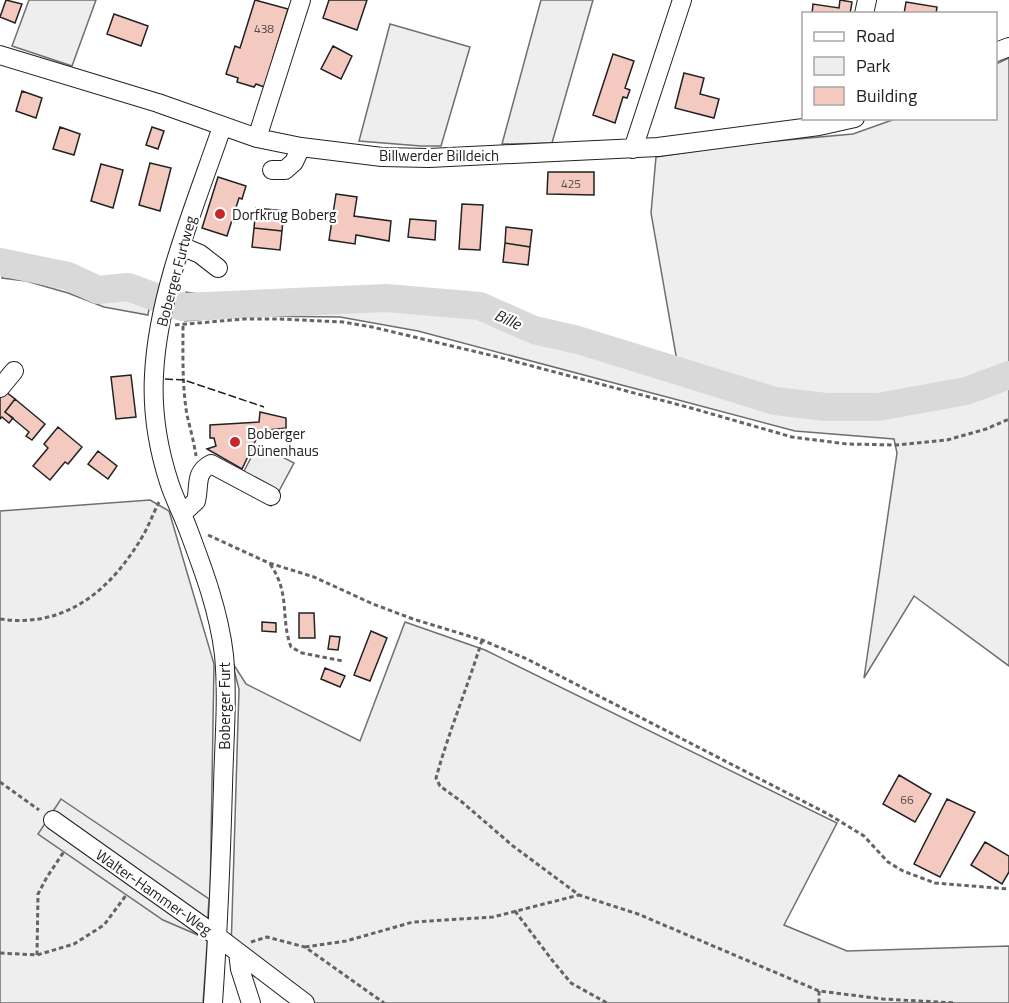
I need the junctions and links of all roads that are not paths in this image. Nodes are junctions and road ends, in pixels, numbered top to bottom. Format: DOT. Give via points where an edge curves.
graph roads {
  1 [pos="301,0"];
  2 [pos="682,0"];
  3 [pos="0,55"];
  4 [pos="843,120"];
  5 [pos="222,127"];
  6 [pos="258,138"];
  7 [pos="301,147"];
  8 [pos="633,149"];
  9 [pos="272,170"];
  10 [pos="181,246"];
  11 [pos="218,268"];
  12 [pos="14,371"];
  13 [pos="0,388"];
  14 [pos="155,419"];
  15 [pos="271,496"];
  16 [pos="184,520"];
  17 [pos="53,820"];
  18 [pos="218,937"];
  19 [pos="238,952"];
  20 [pos="213,1003"];
  21 [pos="251,1003"];
  22 [pos="305,1003"];
  1 -- 6 [label="street"];
  2 -- 8 [label="street"];
  3 -- 5 [label="street, Billwerder Billdeich"];
  4 -- 8 [label="street, Billwerder Billdeich"];
  5 -- 6 [label="street, Billwerder Billdeich"];
  5 -- 10 [label="street, Boberger Furtweg"];
  6 -- 7 [label="street, Billwerder Billdeich"];
  7 -- 8 [label="street, Billwerder Billdeich" via="382,157 429,158"];
  7 -- 9 [label="street" via="285,170"];
  10 -- 11 [label="street"];
  10 -- 14 [label="street, Boberger Furtweg" via="162,318 154,376"];
  12 -- 13 [label="street"];
  14 -- 16 [label="street, Boberger Furt" via="169,484"];
  15 -- 16 [label="street" via="211,464 202,468 196,501"];
  16 -- 18 [label="street, Boberger Furt" via="216,610 224,654"];
  17 -- 18 [label="street, Walter-Hammer-Weg"];
  18 -- 19 [label="street, Walter-Hammer-Weg"];
  18 -- 20 [label="street, Boberger Furt"];
  19 -- 21 [label="street"];
  19 -- 22 [label="street, Walter-Hammer-Weg"];
}
